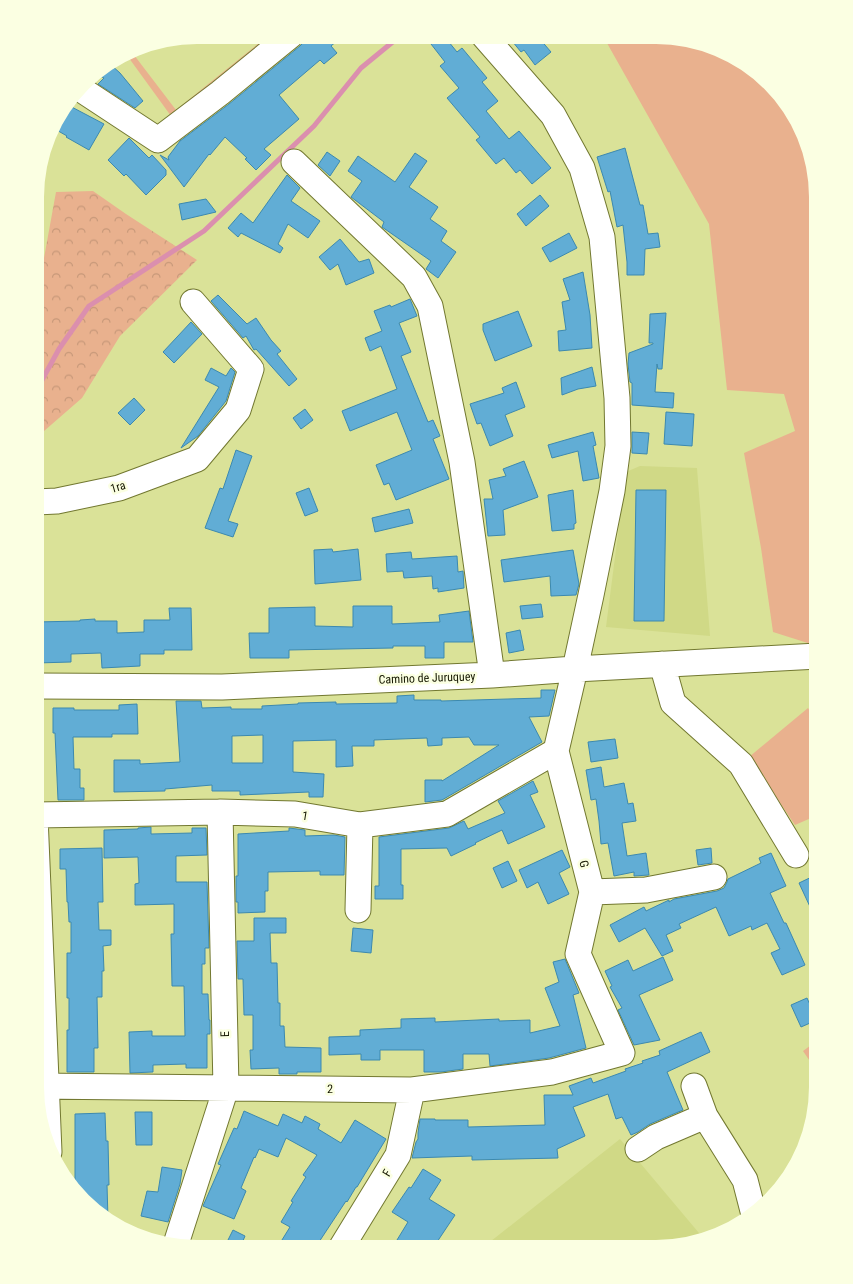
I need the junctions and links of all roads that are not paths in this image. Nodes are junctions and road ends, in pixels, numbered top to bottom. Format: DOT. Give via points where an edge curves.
graph roads {
  1 [pos="281,44"];
  2 [pos="491,44"];
  3 [pos="86,92"];
  4 [pos="294,162"];
  5 [pos="193,302"];
  6 [pos="44,502"];
  7 [pos="809,656"];
  8 [pos="662,664"];
  9 [pos="575,669"];
  10 [pos="492,675"];
  11 [pos="44,686"];
  12 [pos="556,750"];
  13 [pos="220,812"];
  14 [pos="44,816"];
  15 [pos="360,825"];
  16 [pos="796,855"];
  17 [pos="714,877"];
  18 [pos="592,892"];
  19 [pos="358,910"];
  20 [pos="622,1053"];
  21 [pos="44,1086"];
  22 [pos="694,1086"];
  23 [pos="226,1088"];
  24 [pos="412,1090"];
  25 [pos="705,1116"];
  26 [pos="638,1149"];
  27 [pos="752,1206"];
  28 [pos="178,1239"];
  29 [pos="346,1240"];
  1 -- 3 [label="street" via="158,140"];
  2 -- 9 [label="street, G" via="553,115 582,168 602,237 618,446 612,491"];
  4 -- 10 [label="street" via="414,277 430,306 462,462"];
  5 -- 6 [label="street, 1ra" via="251,369 238,410 197,459 119,488"];
  7 -- 8 [label="street, Camino de Juruquey"];
  8 -- 9 [label="street, Camino de Juruquey"];
  8 -- 16 [label="street" via="673,703 741,764"];
  9 -- 10 [label="street, Camino de Juruquey"];
  9 -- 12 [label="street, G"];
  10 -- 11 [label="street, Camino de Juruquey" via="222,687"];
  12 -- 15 [label="street, 1" via="447,814"];
  12 -- 18 [label="street, G"];
  13 -- 14 [label="street, 1"];
  13 -- 15 [label="street, 1" via="294,814"];
  13 -- 23 [label="street, E"];
  15 -- 19 [label="street"];
  17 -- 18 [label="street" via="646,890"];
  18 -- 20 [label="street, G" via="578,954"];
  20 -- 24 [label="street, 2" via="552,1072"];
  21 -- 23 [label="street, 2"];
  22 -- 25 [label="street"];
  23 -- 24 [label="street, 2"];
  23 -- 28 [label="street, E"];
  24 -- 29 [label="street, F" via="398,1155"];
  25 -- 26 [label="street" via="656,1137"];
  25 -- 27 [label="street" via="745,1180"];
}
